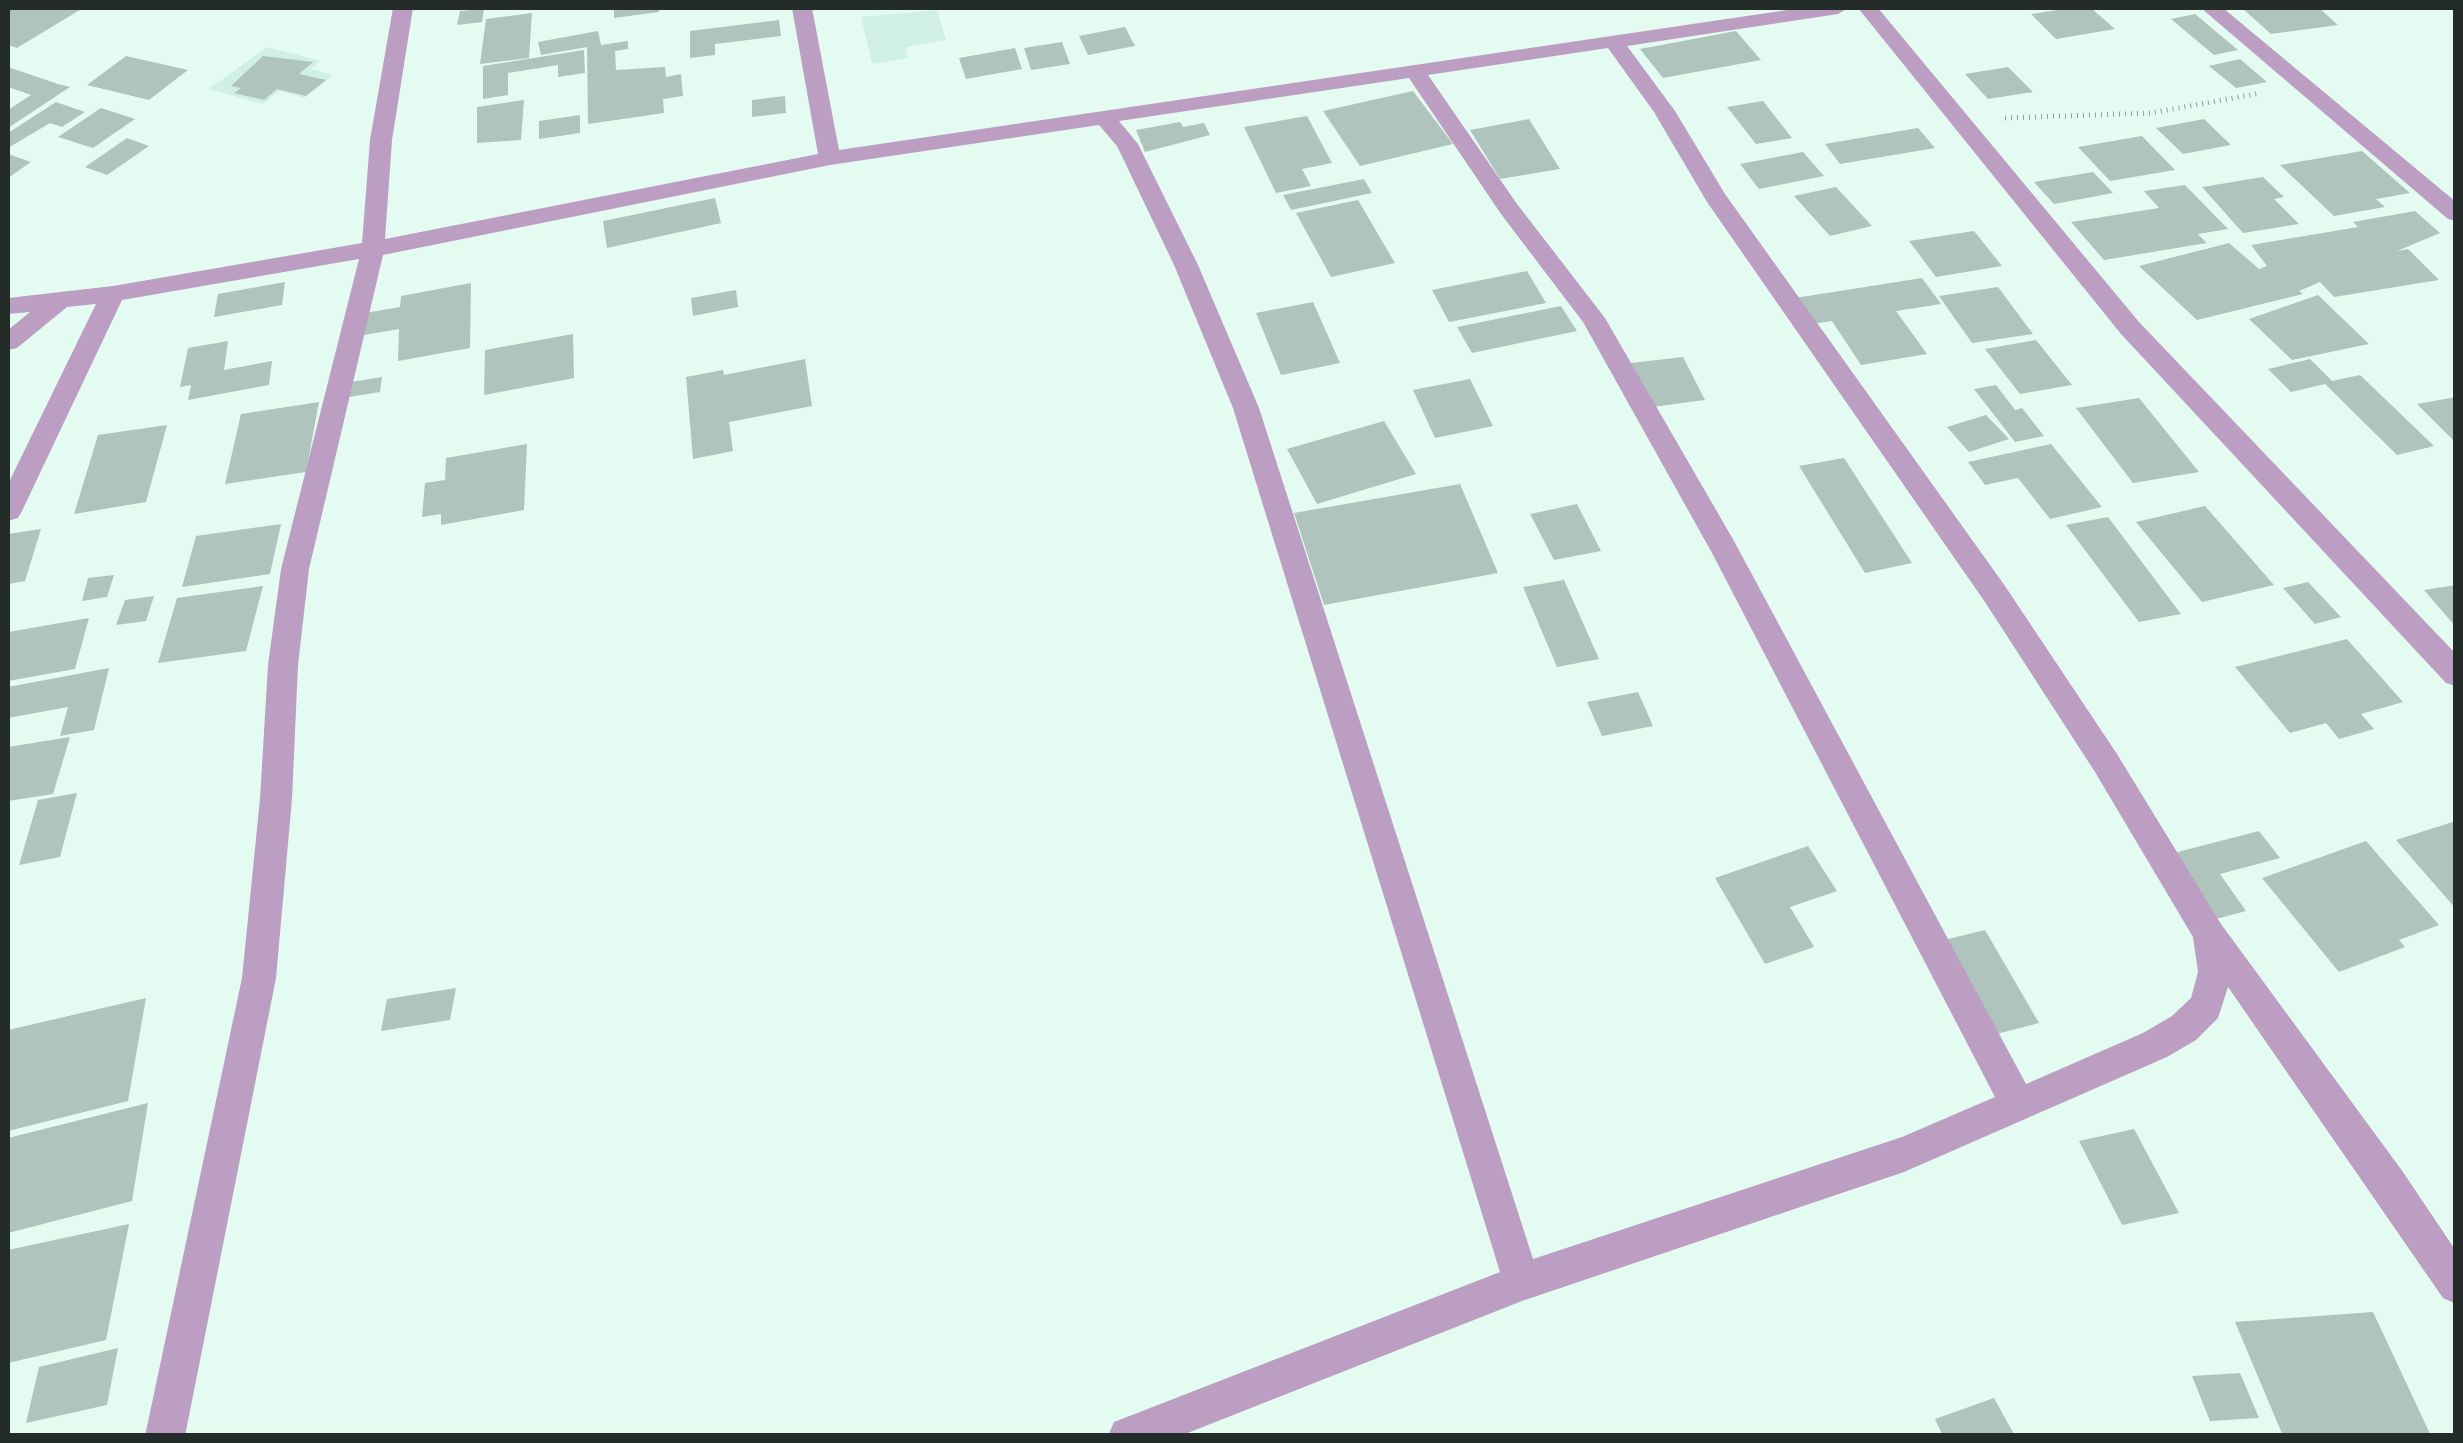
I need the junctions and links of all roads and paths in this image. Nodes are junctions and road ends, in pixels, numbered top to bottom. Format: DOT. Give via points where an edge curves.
graph roads {
  1 [pos="403,8"];
  2 [pos="802,8"];
  3 [pos="1838,8"];
  4 [pos="1868,8"];
  5 [pos="2211,8"];
  6 [pos="1801,10"];
  7 [pos="1613,41"];
  8 [pos="1416,73"];
  9 [pos="2305,89"];
  10 [pos="1105,118"];
  11 [pos="1959,120"];
  12 [pos="830,158"];
  13 [pos="2456,214"];
  14 [pos="373,249"];
  15 [pos="113,294"];
  16 [pos="58,302"];
  17 [pos="8,306"];
  18 [pos="8,342"];
  19 [pos="8,511"];
  20 [pos="2456,674"];
  21 [pos="2210,933"];
  22 [pos="2018,1105"];
  23 [pos="1522,1282"];
  24 [pos="2456,1285"];
  25 [pos="165,1436"];
  26 [pos="1128,1436"];
  1 -- 14 [label="street" via="381,140"];
  2 -- 12 [label="street"];
  3 -- 6 [label="street"];
  4 -- 11 [label="street"];
  5 -- 9 [label="street"];
  6 -- 7 [label="street"];
  7 -- 8 [label="street"];
  7 -- 21 [label="street" via="1715,198 1994,594"];
  8 -- 10 [label="street"];
  8 -- 22 [label="street" via="1593,318 1724,549"];
  9 -- 11 [label="path" via="2152,113"];
  9 -- 13 [label="street"];
  10 -- 12 [label="street"];
  10 -- 23 [label="street" via="1128,144 1246,408"];
  11 -- 20 [label="street" via="2130,328"];
  12 -- 14 [label="street"];
  14 -- 15 [label="street"];
  14 -- 25 [label="street" via="296,568 259,978"];
  15 -- 16 [label="street"];
  15 -- 19 [label="street"];
  16 -- 17 [label="street"];
  16 -- 18 [label="street"];
  21 -- 22 [label="street" via="2214,972 2206,1007 2184,1028"];
  21 -- 24 [label="street"];
  22 -- 23 [label="street" via="1904,1154"];
  23 -- 26 [label="street"];
}
